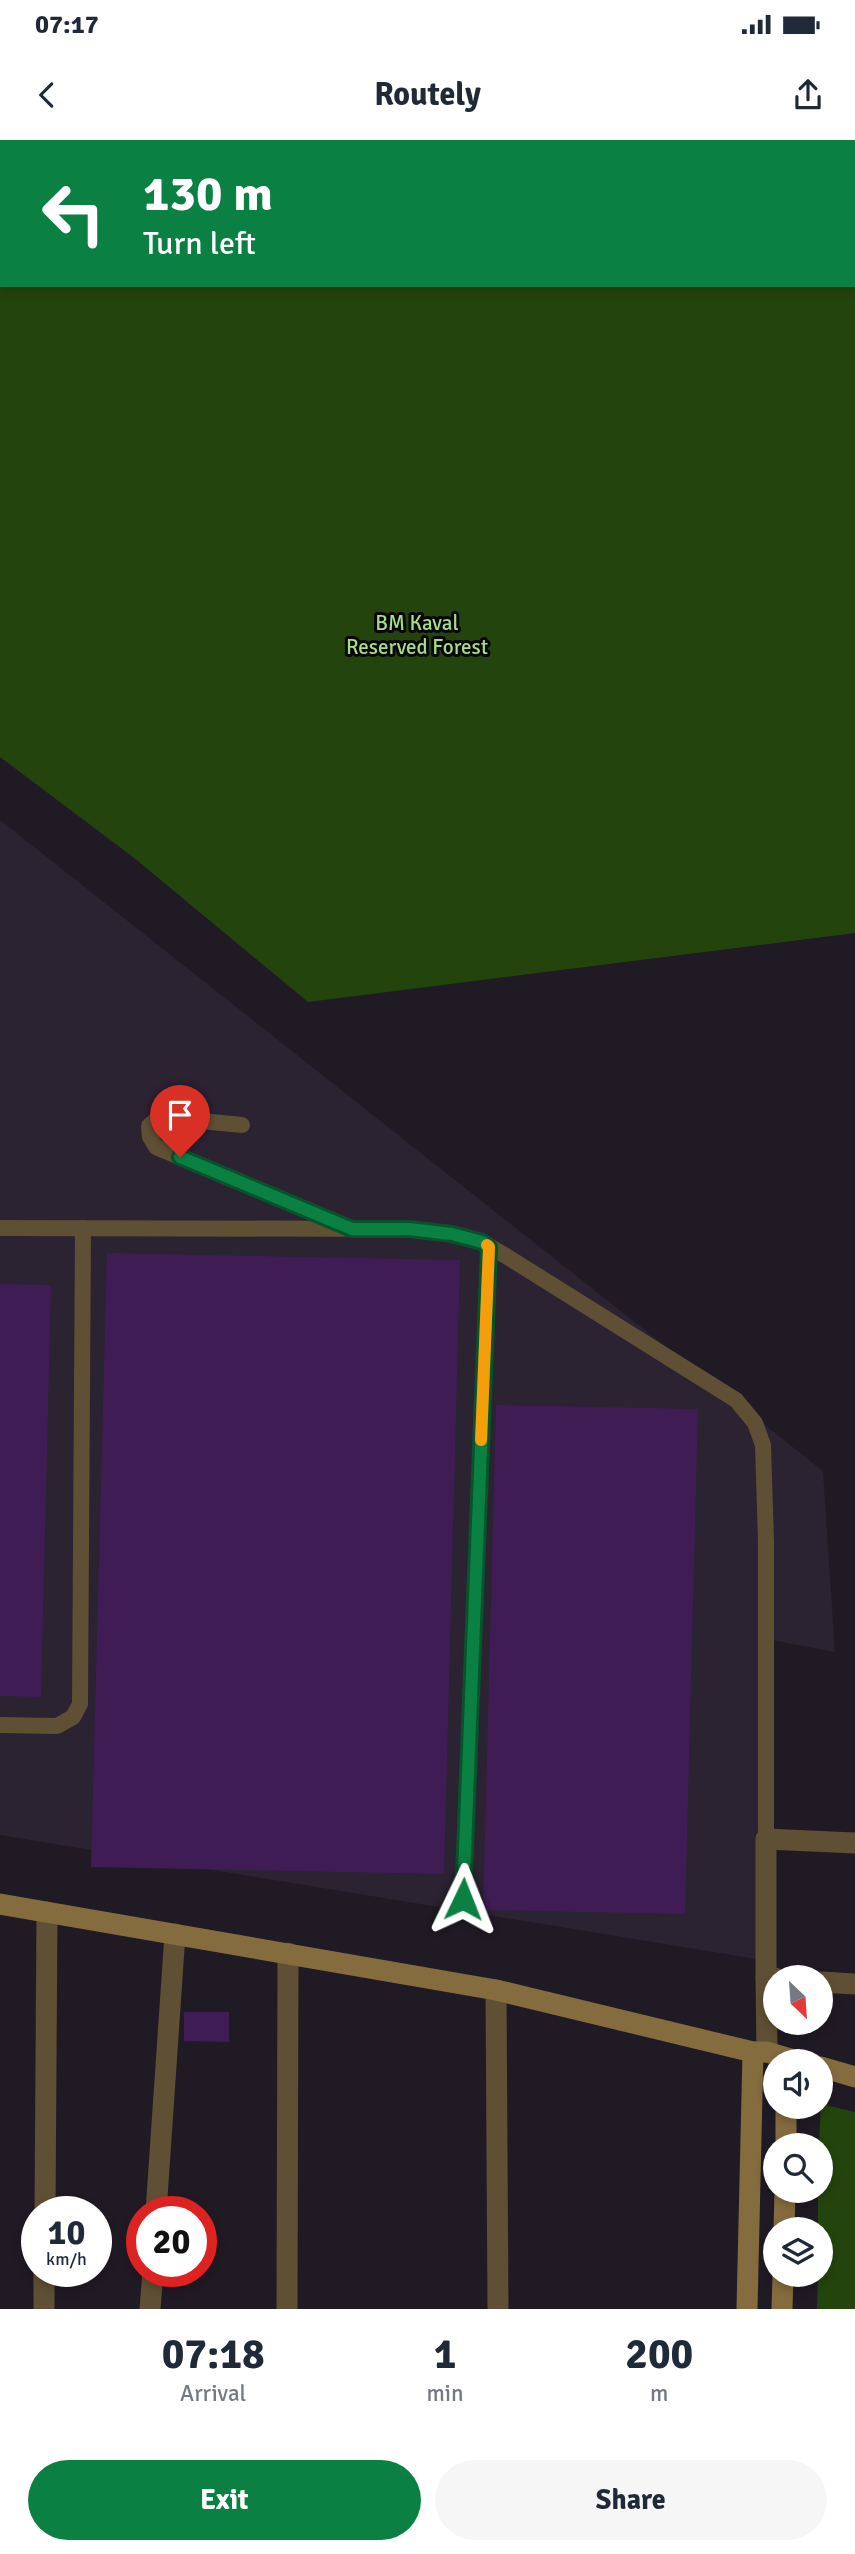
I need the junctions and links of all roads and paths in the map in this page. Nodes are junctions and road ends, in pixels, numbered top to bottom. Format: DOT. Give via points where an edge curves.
graph roads {
  1 [pos="242,1125"];
  2 [pos="0,1228"];
  3 [pos="83,1228"];
  4 [pos="352,1229"];
  5 [pos="489,1247"];
  6 [pos="0,1725"];
  7 [pos="766,1839"];
  8 [pos="855,1843"];
  9 [pos="463,1899"];
  10 [pos="0,1904"];
  11 [pos="47,1912"];
  12 [pos="175,1934"];
  13 [pos="288,1953"];
  14 [pos="771,1965"];
  15 [pos="833,1983"];
  16 [pos="855,1984"];
  17 [pos="496,1990"];
  18 [pos="763,2053"];
  19 [pos="833,2071"];
  20 [pos="855,2077"];
  21 [pos="771,2119"];
  22 [pos="44,2196"];
  23 [pos="157,2196"];
  24 [pos="44,2287"];
  25 [pos="152,2287"];
  26 [pos="783,2287"];
  27 [pos="44,2309"];
  28 [pos="150,2309"];
  29 [pos="156,2309"];
  30 [pos="287,2309"];
  31 [pos="498,2309"];
  32 [pos="747,2309"];
  33 [pos="782,2309"];
  1 -- 4 [label="lane" via="160,1117 149,1126 156,1147"];
  2 -- 3 [label="lane"];
  3 -- 4 [label="lane"];
  3 -- 6 [label="lane" via="80,1704 73,1717 57,1726"];
  4 -- 5 [label="lane" via="452,1234"];
  5 -- 7 [label="lane" via="736,1400 754,1423 763,1446 766,1542"];
  5 -- 9 [label="lane"];
  7 -- 8 [label="street"];
  7 -- 14 [label="street"];
  10 -- 11 [label="street"];
  11 -- 12 [label="street"];
  11 -- 22 [label="street"];
  12 -- 13 [label="street"];
  12 -- 23 [label="street"];
  13 -- 17 [label="street"];
  13 -- 30 [label="street"];
  15 -- 16 [label="street"];
  17 -- 18 [label="street"];
  17 -- 31 [label="street"];
  19 -- 20 [label="street"];
  21 -- 32 [label="street"];
  24 -- 27 [label="street"];
  25 -- 28 [label="street"];
  26 -- 33 [label="street"];
  28 -- 29 [label="street"];
}
